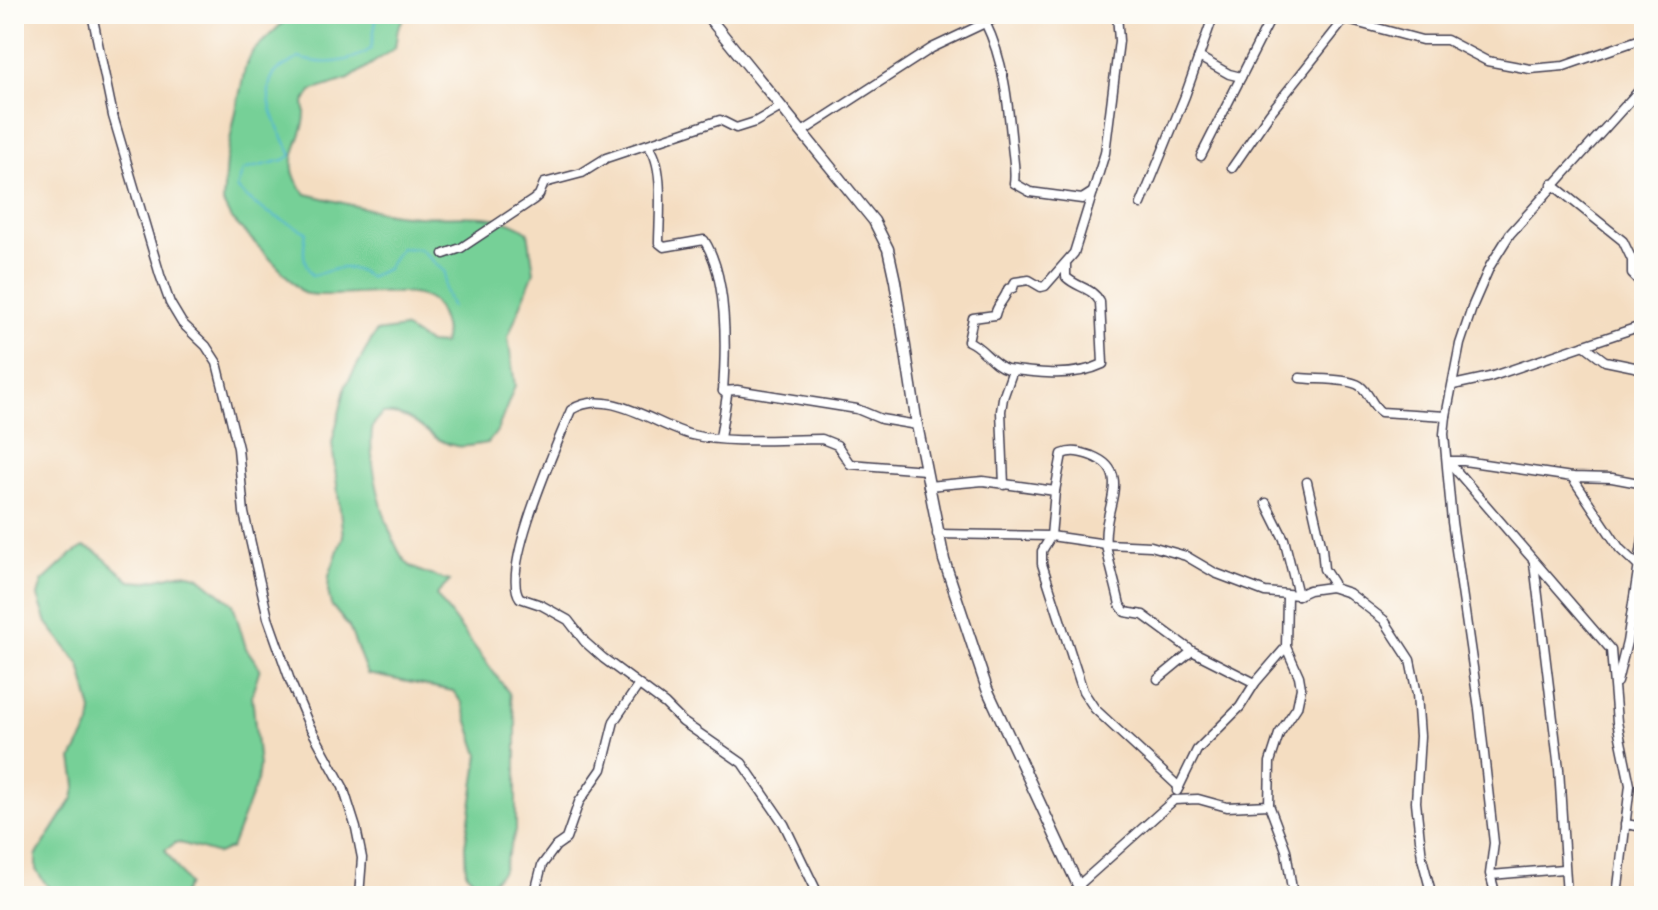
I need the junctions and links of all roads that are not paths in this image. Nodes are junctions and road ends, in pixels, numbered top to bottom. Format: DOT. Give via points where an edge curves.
graph roads {
  1 [pos="92,14"];
  2 [pos="706,14"];
  3 [pos="1004,14"];
  4 [pos="1117,14"];
  5 [pos="1214,14"];
  6 [pos="1273,14"];
  7 [pos="1325,14"];
  8 [pos="1344,20"];
  9 [pos="985,22"];
  10 [pos="1644,38"];
  11 [pos="1199,57"];
  12 [pos="1241,77"];
  13 [pos="1644,85"];
  14 [pos="781,107"];
  15 [pos="802,132"];
  16 [pos="648,146"];
  17 [pos="1201,156"];
  18 [pos="1232,168"];
  19 [pos="1552,184"];
  20 [pos="1094,191"];
  21 [pos="1141,204"];
  22 [pos="444,254"];
  23 [pos="1066,265"];
  24 [pos="1644,286"];
  25 [pos="1644,325"];
  26 [pos="1584,345"];
  27 [pos="1644,369"];
  28 [pos="1013,370"];
  29 [pos="1300,378"];
  30 [pos="1453,385"];
  31 [pos="723,391"];
  32 [pos="1446,416"];
  33 [pos="917,425"];
  34 [pos="720,438"];
  35 [pos="1448,461"];
  36 [pos="925,470"];
  37 [pos="1572,477"];
  38 [pos="1307,482"];
  39 [pos="1644,484"];
  40 [pos="1004,485"];
  41 [pos="928,486"];
  42 [pos="1055,491"];
  43 [pos="1266,503"];
  44 [pos="1644,532"];
  45 [pos="937,534"];
  46 [pos="1051,536"];
  47 [pos="1106,544"];
  48 [pos="1533,561"];
  49 [pos="1637,565"];
  50 [pos="1331,587"];
  51 [pos="1298,595"];
  52 [pos="1287,596"];
  53 [pos="1286,647"];
  54 [pos="1192,651"];
  55 [pos="1158,679"];
  56 [pos="1255,683"];
  57 [pos="638,686"];
  58 [pos="1616,686"];
  59 [pos="1179,787"];
  60 [pos="1174,800"];
  61 [pos="1269,805"];
  62 [pos="1625,824"];
  63 [pos="1644,827"];
  64 [pos="1563,869"];
  65 [pos="1491,875"];
  66 [pos="1080,884"];
  67 [pos="359,896"];
  68 [pos="534,896"];
  69 [pos="819,896"];
  70 [pos="1083,896"];
  71 [pos="1293,896"];
  72 [pos="1432,896"];
  73 [pos="1496,896"];
  74 [pos="1567,896"];
  75 [pos="1617,896"];
  1 -- 67 [label="street" via="113,116 170,303 217,363 268,618 309,725 343,787 362,858"];
  2 -- 14 [label="street"];
  3 -- 9 [label="street"];
  4 -- 20 [label="street" via="1114,91"];
  5 -- 11 [label="street"];
  6 -- 12 [label="street"];
  7 -- 8 [label="street"];
  8 -- 10 [label="street" via="1422,40 1447,40 1487,61 1530,69 1564,66"];
  8 -- 18 [label="street"];
  9 -- 15 [label="street" via="932,48"];
  9 -- 20 [label="street" via="1006,92 1014,183 1030,192 1082,199"];
  11 -- 12 [label="street"];
  11 -- 21 [label="street"];
  12 -- 17 [label="street"];
  13 -- 19 [label="street"];
  14 -- 15 [label="street"];
  14 -- 16 [label="street" via="741,127 720,120"];
  15 -- 33 [label="street" via="874,221 888,249"];
  16 -- 22 [label="street" via="544,183 533,200"];
  16 -- 31 [label="street" via="656,159 659,243 664,247 704,240 714,260 723,300"];
  19 -- 24 [label="street" via="1623,241 1632,274"];
  19 -- 30 [label="street" via="1490,266 1460,344"];
  20 -- 23 [label="street"];
  23 -- 28 [label="street" via="1045,286 1015,282 995,315 971,321 968,341 1000,368"];
  23 -- 28 [label="street" via="1066,277 1096,294 1100,302 1103,364 1055,374"];
  25 -- 26 [label="street"];
  26 -- 27 [label="street" via="1605,361"];
  26 -- 30 [label="street"];
  28 -- 40 [label="street" via="1001,411"];
  29 -- 32 [label="street" via="1362,387 1381,412"];
  30 -- 32 [label="street"];
  31 -- 33 [label="street" via="857,409"];
  31 -- 34 [label="street" via="727,395"];
  32 -- 35 [label="street"];
  33 -- 36 [label="street"];
  34 -- 36 [label="street" via="822,439 837,445 850,464"];
  34 -- 57 [label="street" via="668,428 626,406 578,405 571,410 533,504 515,572 516,593 568,620 585,642"];
  35 -- 37 [label="street"];
  35 -- 48 [label="street"];
  35 -- 65 [label="street" via="1494,843"];
  36 -- 41 [label="street"];
  37 -- 39 [label="street"];
  37 -- 49 [label="street" via="1620,549"];
  38 -- 50 [label="street"];
  40 -- 41 [label="street" via="983,481"];
  40 -- 42 [label="street"];
  41 -- 45 [label="street"];
  42 -- 46 [label="street"];
  42 -- 47 [label="street" via="1062,454 1081,452 1110,468 1115,487 1105,521"];
  43 -- 51 [label="street" via="1284,539"];
  44 -- 49 [label="street"];
  45 -- 46 [label="street"];
  45 -- 66 [label="street" via="987,689"];
  46 -- 47 [label="street"];
  46 -- 59 [label="street" via="1042,564 1083,691 1095,709"];
  47 -- 52 [label="street" via="1171,550 1215,573"];
  47 -- 54 [label="street" via="1125,612 1143,615"];
  48 -- 58 [label="street" via="1611,650"];
  48 -- 64 [label="street" via="1559,769"];
  49 -- 58 [label="street"];
  50 -- 51 [label="street"];
  50 -- 72 [label="street" via="1349,593 1384,620 1410,660 1420,736 1416,802"];
  51 -- 52 [label="street"];
  52 -- 53 [label="street"];
  53 -- 56 [label="street"];
  53 -- 61 [label="street" via="1301,688 1270,762"];
  54 -- 55 [label="street"];
  54 -- 56 [label="street"];
  56 -- 59 [label="street" via="1240,707 1197,750"];
  57 -- 68 [label="street" via="614,721 602,769 579,802 566,839 542,865"];
  57 -- 69 [label="street" via="742,763 784,824"];
  58 -- 62 [label="street" via="1617,722 1630,785"];
  59 -- 60 [label="street"];
  60 -- 61 [label="street" via="1198,799 1227,807"];
  60 -- 66 [label="street"];
  61 -- 71 [label="street" via="1286,850"];
  62 -- 63 [label="street"];
  62 -- 75 [label="street"];
  64 -- 65 [label="street"];
  64 -- 74 [label="street"];
  65 -- 73 [label="street"];
  66 -- 70 [label="street"];
}
